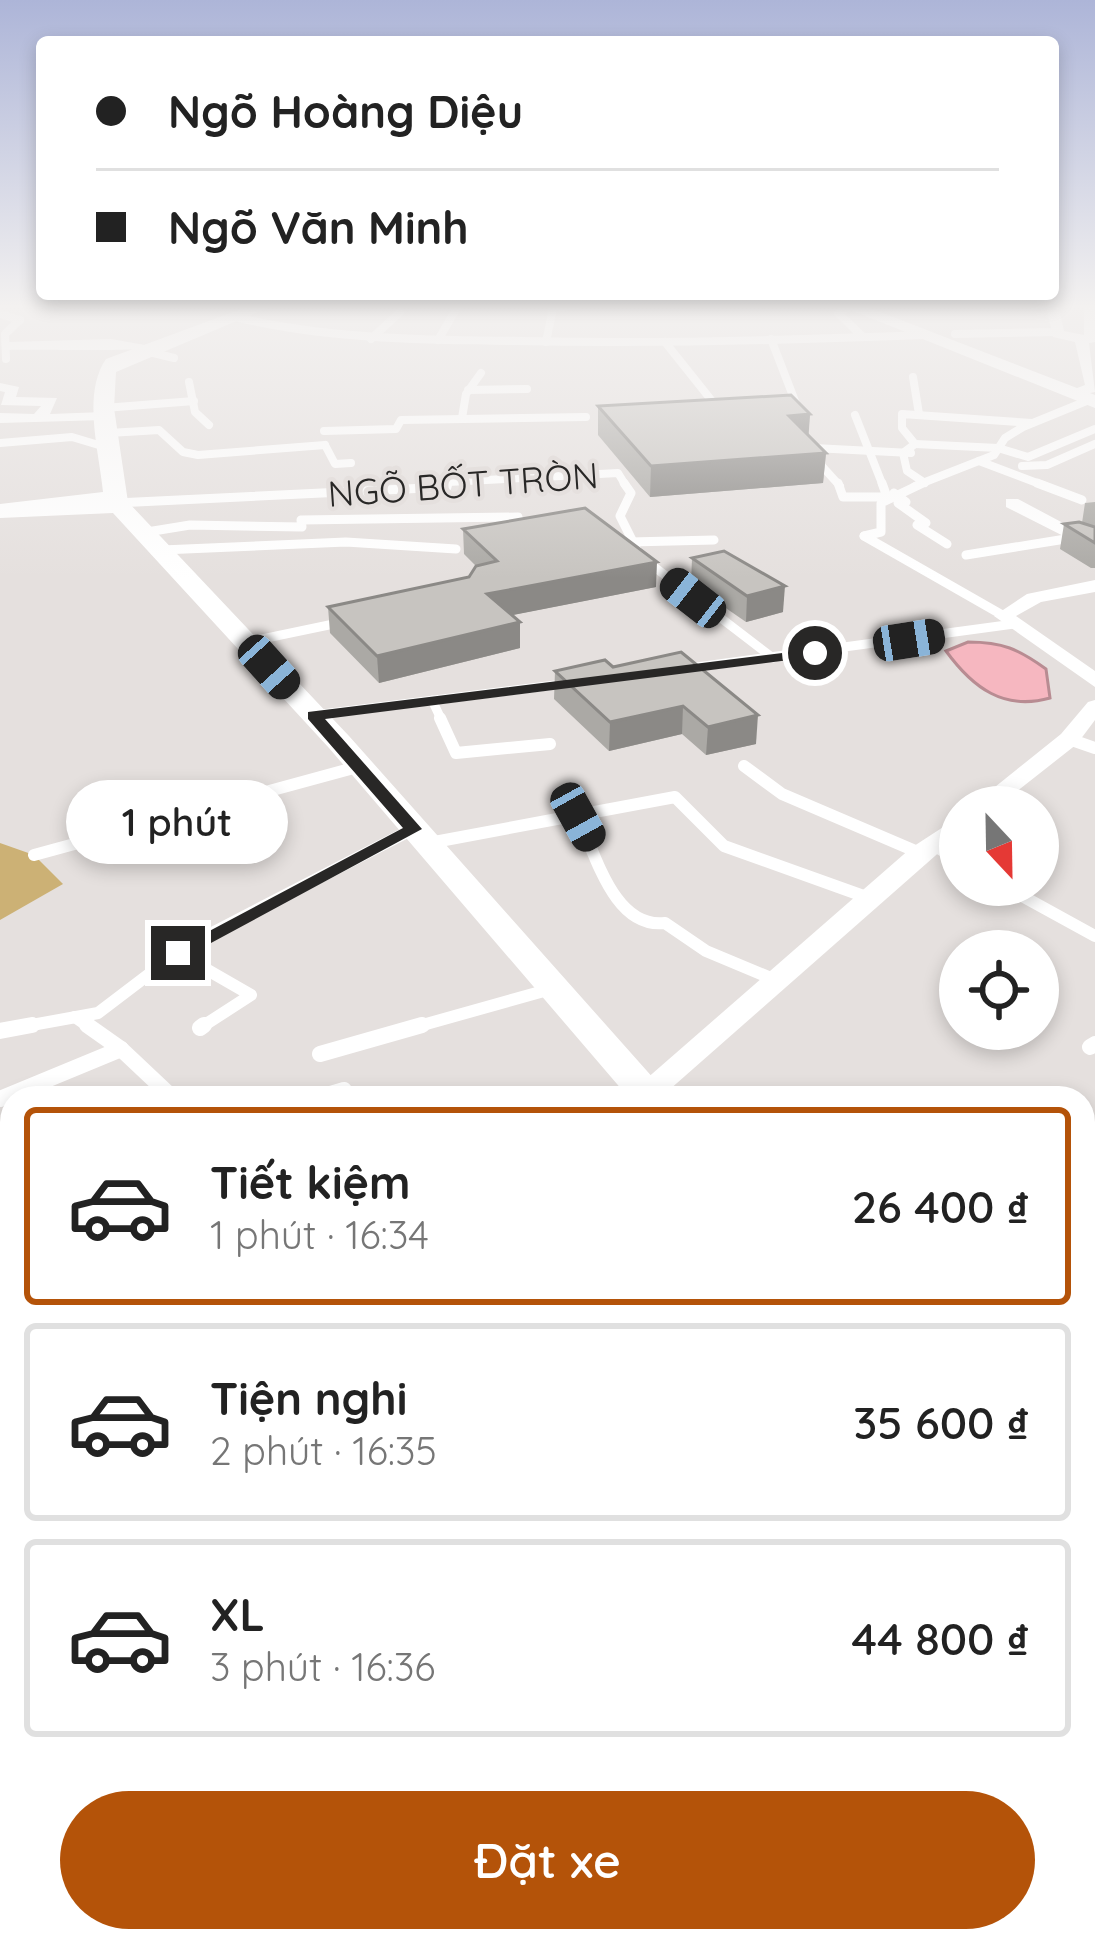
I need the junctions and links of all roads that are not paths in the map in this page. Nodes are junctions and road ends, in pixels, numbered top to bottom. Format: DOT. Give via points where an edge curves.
graph roads {
  1 [pos="10,396"];
  2 [pos="106,396"];
  3 [pos="193,396"];
  4 [pos="467,396"];
  5 [pos="708,396"];
  6 [pos="795,396"];
  7 [pos="916,396"];
  8 [pos="1085,396"];
  9 [pos="194,401"];
  10 [pos="716,406"];
  11 [pos="919,414"];
  12 [pos="784,415"];
  13 [pos="855,416"];
  14 [pos="586,417"];
  15 [pos="0,418"];
  16 [pos="322,418"];
  17 [pos="462,418"];
  18 [pos="38,419"];
  19 [pos="1032,423"];
  20 [pos="209,425"];
  21 [pos="107,426"];
  22 [pos="1095,429"];
  23 [pos="324,431"];
  24 [pos="0,443"];
  25 [pos="915,444"];
  26 [pos="1095,444"];
  27 [pos="325,445"];
  28 [pos="814,448"];
  29 [pos="868,452"];
  30 [pos="996,452"];
  31 [pos="903,453"];
  32 [pos="979,461"];
  33 [pos="351,463"];
  34 [pos="820,464"];
  35 [pos="1008,469"];
  36 [pos="925,483"];
  37 [pos="891,495"];
  38 [pos="1082,500"];
  39 [pos="1012,503"];
  40 [pos="114,510"];
  41 [pos="0,511"];
  42 [pos="620,516"];
  43 [pos="600,520"];
  44 [pos="542,532"];
  45 [pos="714,539"];
  46 [pos="630,542"];
  47 [pos="1086,542"];
  48 [pos="947,544"];
  49 [pos="456,549"];
  50 [pos="966,555"];
  51 [pos="1095,586"];
  52 [pos="358,618"];
  53 [pos="1009,620"];
  54 [pos="247,642"];
  55 [pos="772,658"];
  56 [pos="659,672"];
  57 [pos="591,681"];
  58 [pos="1095,681"];
  59 [pos="431,700"];
  60 [pos="1095,706"];
  61 [pos="314,716"];
  62 [pos="1069,739"];
  63 [pos="550,743"];
  64 [pos="1095,748"];
  65 [pos="361,766"];
  66 [pos="745,766"];
  67 [pos="1009,786"];
  68 [pos="578,817"];
  69 [pos="421,836"];
  70 [pos="939,839"];
  71 [pos="926,849"];
  72 [pos="939,854"];
  73 [pos="34,855"];
  74 [pos="869,898"];
  75 [pos="1040,906"];
  76 [pos="1095,936"];
  77 [pos="178,953"];
  78 [pos="778,981"];
  79 [pos="556,988"];
  80 [pos="75,1017"];
  81 [pos="200,1028"];
  82 [pos="0,1031"];
  83 [pos="121,1049"];
  84 [pos="320,1054"];
  85 [pos="31,1086"];
  86 [pos="160,1086"];
  87 [pos="636,1086"];
  88 [pos="658,1086"];
  1 -- 18 [label="street" via="6,402 52,401"];
  2 -- 21 [label="street"];
  3 -- 9 [label="lane"];
  4 -- 17 [label="lane"];
  5 -- 10 [label="lane"];
  6 -- 12 [label="lane" via="803,414"];
  7 -- 11 [label="lane"];
  8 -- 19 [label="lane"];
  9 -- 20 [label="lane"];
  9 -- 21 [label="lane"];
  11 -- 19 [label="lane"];
  11 -- 25 [label="lane" via="902,413"];
  13 -- 29 [label="lane"];
  14 -- 17 [label="lane"];
  15 -- 18 [label="street"];
  16 -- 23 [label="lane"];
  17 -- 23 [label="lane"];
  18 -- 21 [label="street"];
  19 -- 30 [label="lane"];
  21 -- 24 [label="lane"];
  21 -- 27 [label="lane" via="159,430 182,452 198,455"];
  21 -- 40 [label="street"];
  22 -- 30 [label="lane" via="1028,458"];
  23 -- 27 [label="lane"];
  25 -- 30 [label="lane"];
  25 -- 31 [label="lane"];
  26 -- 35 [label="lane" via="1047,465"];
  27 -- 33 [label="lane" via="335,464"];
  28 -- 29 [label="lane"];
  29 -- 31 [label="lane"];
  29 -- 37 [label="lane"];
  30 -- 31 [label="lane"];
  30 -- 32 [label="lane"];
  31 -- 36 [label="lane" via="907,471"];
  32 -- 35 [label="lane"];
  32 -- 36 [label="lane"];
  34 -- 37 [label="lane" via="843,497"];
  35 -- 38 [label="lane"];
  36 -- 37 [label="lane"];
  37 -- 48 [label="lane"];
  37 -- 53 [label="lane" via="881,503 881,532 864,536"];
  39 -- 47 [label="street"];
  40 -- 41 [label="street"];
  40 -- 42 [label="lane, NGÕ BỐT TRÒN" via="618,473 632,493"];
  40 -- 44 [label="lane" via="190,525 518,517 522,536"];
  40 -- 49 [label="lane"];
  40 -- 54 [label="street"];
  42 -- 43 [label="lane"];
  42 -- 46 [label="lane, NGÕ BỐT TRÒN"];
  45 -- 46 [label="lane"];
  46 -- 55 [label="lane, NGÕ BỐT TRÒN"];
  47 -- 50 [label="lane"];
  51 -- 53 [label="street" via="1015,607"];
  52 -- 54 [label="lane"];
  53 -- 55 [label="lane"];
  53 -- 58 [label="street"];
  54 -- 61 [label="street"];
  55 -- 56 [label="lane"];
  57 -- 59 [label="lane"];
  59 -- 61 [label="lane"];
  59 -- 63 [label="lane" via="456,753"];
  60 -- 62 [label="street"];
  61 -- 65 [label="street"];
  62 -- 64 [label="lane"];
  62 -- 67 [label="street"];
  65 -- 69 [label="street"];
  65 -- 73 [label="lane"];
  66 -- 71 [label="lane" via="782,794"];
  68 -- 69 [label="lane"];
  68 -- 74 [label="lane" via="675,797 724,846"];
  68 -- 78 [label="lane" via="622,908"];
  69 -- 77 [label="lane"];
  69 -- 79 [label="street"];
  70 -- 71 [label="street"];
  71 -- 72 [label="lane"];
  71 -- 74 [label="street"];
  74 -- 78 [label="street"];
  75 -- 76 [label="lane"];
  77 -- 80 [label="lane" via="98,1012"];
  77 -- 81 [label="lane" via="251,995"];
  78 -- 88 [label="street"];
  79 -- 84 [label="lane"];
  79 -- 87 [label="street"];
  80 -- 82 [label="lane"];
  80 -- 83 [label="lane"];
  83 -- 85 [label="lane"];
  83 -- 86 [label="lane"];
}
